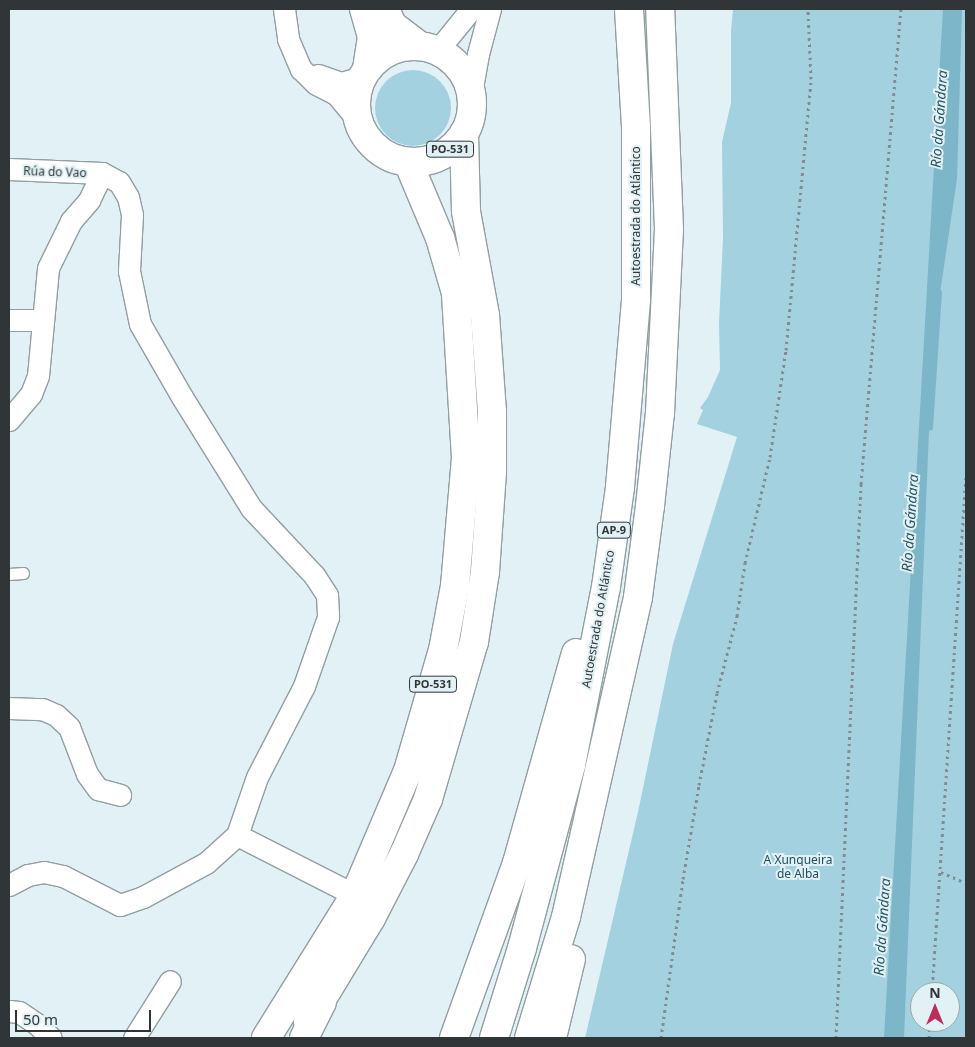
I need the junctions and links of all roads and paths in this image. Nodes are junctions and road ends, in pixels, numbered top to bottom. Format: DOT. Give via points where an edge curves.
graph roads {
  1 [pos="284,9"];
  2 [pos="364,9"];
  3 [pos="385,9"];
  4 [pos="458,9"];
  5 [pos="471,9"];
  6 [pos="490,9"];
  7 [pos="629,9"];
  8 [pos="660,9"];
  9 [pos="808,9"];
  10 [pos="901,9"];
  11 [pos="436,44"];
  12 [pos="295,59"];
  13 [pos="364,73"];
  14 [pos="471,94"];
  15 [pos="358,120"];
  16 [pos="464,133"];
  17 [pos="408,162"];
  18 [pos="9,170"];
  19 [pos="102,173"];
  20 [pos="9,320"];
  21 [pos="42,320"];
  22 [pos="9,420"];
  23 [pos="966,474"];
  24 [pos="620,488"];
  25 [pos="24,573"];
  26 [pos="9,574"];
  27 [pos="638,597"];
  28 [pos="9,708"];
  29 [pos="120,794"];
  30 [pos="237,835"];
  31 [pos="941,872"];
  32 [pos="966,883"];
  33 [pos="9,885"];
  34 [pos="355,895"];
  35 [pos="170,981"];
  36 [pos="933,982"];
  37 [pos="322,1002"];
  38 [pos="9,1011"];
  39 [pos="51,1038"];
  40 [pos="134,1038"];
  41 [pos="266,1038"];
  42 [pos="298,1038"];
  43 [pos="304,1038"];
  44 [pos="454,1038"];
  45 [pos="494,1038"];
  46 [pos="530,1038"];
  47 [pos="552,1038"];
  48 [pos="661,1038"];
  49 [pos="836,1038"];
  1 -- 12 [label="street" via="288,39"];
  2 -- 13 [label="main road, PO-531" via="372,37"];
  3 -- 11 [label="main road, PO-531" via="392,25"];
  4 -- 11 [label="lane"];
  5 -- 11 [label="street"];
  6 -- 14 [label="street"];
  7 -- 24 [label="main road, Autoestrada do Atlántico / AP-9" via="636,127 636,299"];
  8 -- 27 [label="main road, AP-9" via="669,229 660,412"];
  9 -- 48 [label="path" via="811,79 779,399 737,616 717,693 699,784"];
  10 -- 49 [label="path" via="861,484"];
  11 -- 13 [label="main road" via="390,51"];
  11 -- 14 [label="main road, PO-531" via="465,76"];
  12 -- 13 [label="street" via="326,79 342,83"];
  12 -- 15 [label="street" via="311,79 336,94"];
  13 -- 15 [label="main road, PO-531" via="356,106"];
  14 -- 16 [label="main road, PO-531" via="472,108"];
  15 -- 17 [label="main road, PO-531" via="376,149"];
  16 -- 17 [label="main road, PO-531" via="440,156"];
  16 -- 37 [label="main road, PO-531" via="466,211 485,316 492,412 487,546 476,634 428,798 371,918"];
  17 -- 34 [label="main road, PO-531" via="440,238 456,293 466,458 454,586 443,650 408,771"];
  18 -- 19 [label="street, Rúa do Vao"];
  19 -- 21 [label="street" via="89,200 71,221 48,268"];
  19 -- 30 [label="street" via="119,182 128,197 133,236 129,271 140,324 251,508 314,575 327,595 328,617 304,686 257,777"];
  20 -- 21 [label="street"];
  21 -- 22 [label="street" via="38,376 31,394"];
  23 -- 31 [label="path"];
  24 -- 44 [label="main road" via="517,863"];
  24 -- 45 [label="main road, Autoestrada do Atlántico / AP-9" via="606,587 571,764 522,948"];
  25 -- 26 [label="lane"];
  27 -- 46 [label="main road, AP-9" via="566,917"];
  27 -- 47 [label="main road" via="638,667"];
  28 -- 29 [label="street" via="42,709 56,715 69,727 87,774 98,789"];
  30 -- 33 [label="street" via="206,863 120,905 63,876 44,872 28,875"];
  30 -- 34 [label="street"];
  31 -- 32 [label="path"];
  31 -- 36 [label="path"];
  34 -- 41 [label="main road, PO-531"];
  35 -- 40 [label="street"];
  37 -- 42 [label="main road, PO-531"];
  37 -- 43 [label="main road"];
  38 -- 39 [label="street" via="19,1012"];
}
